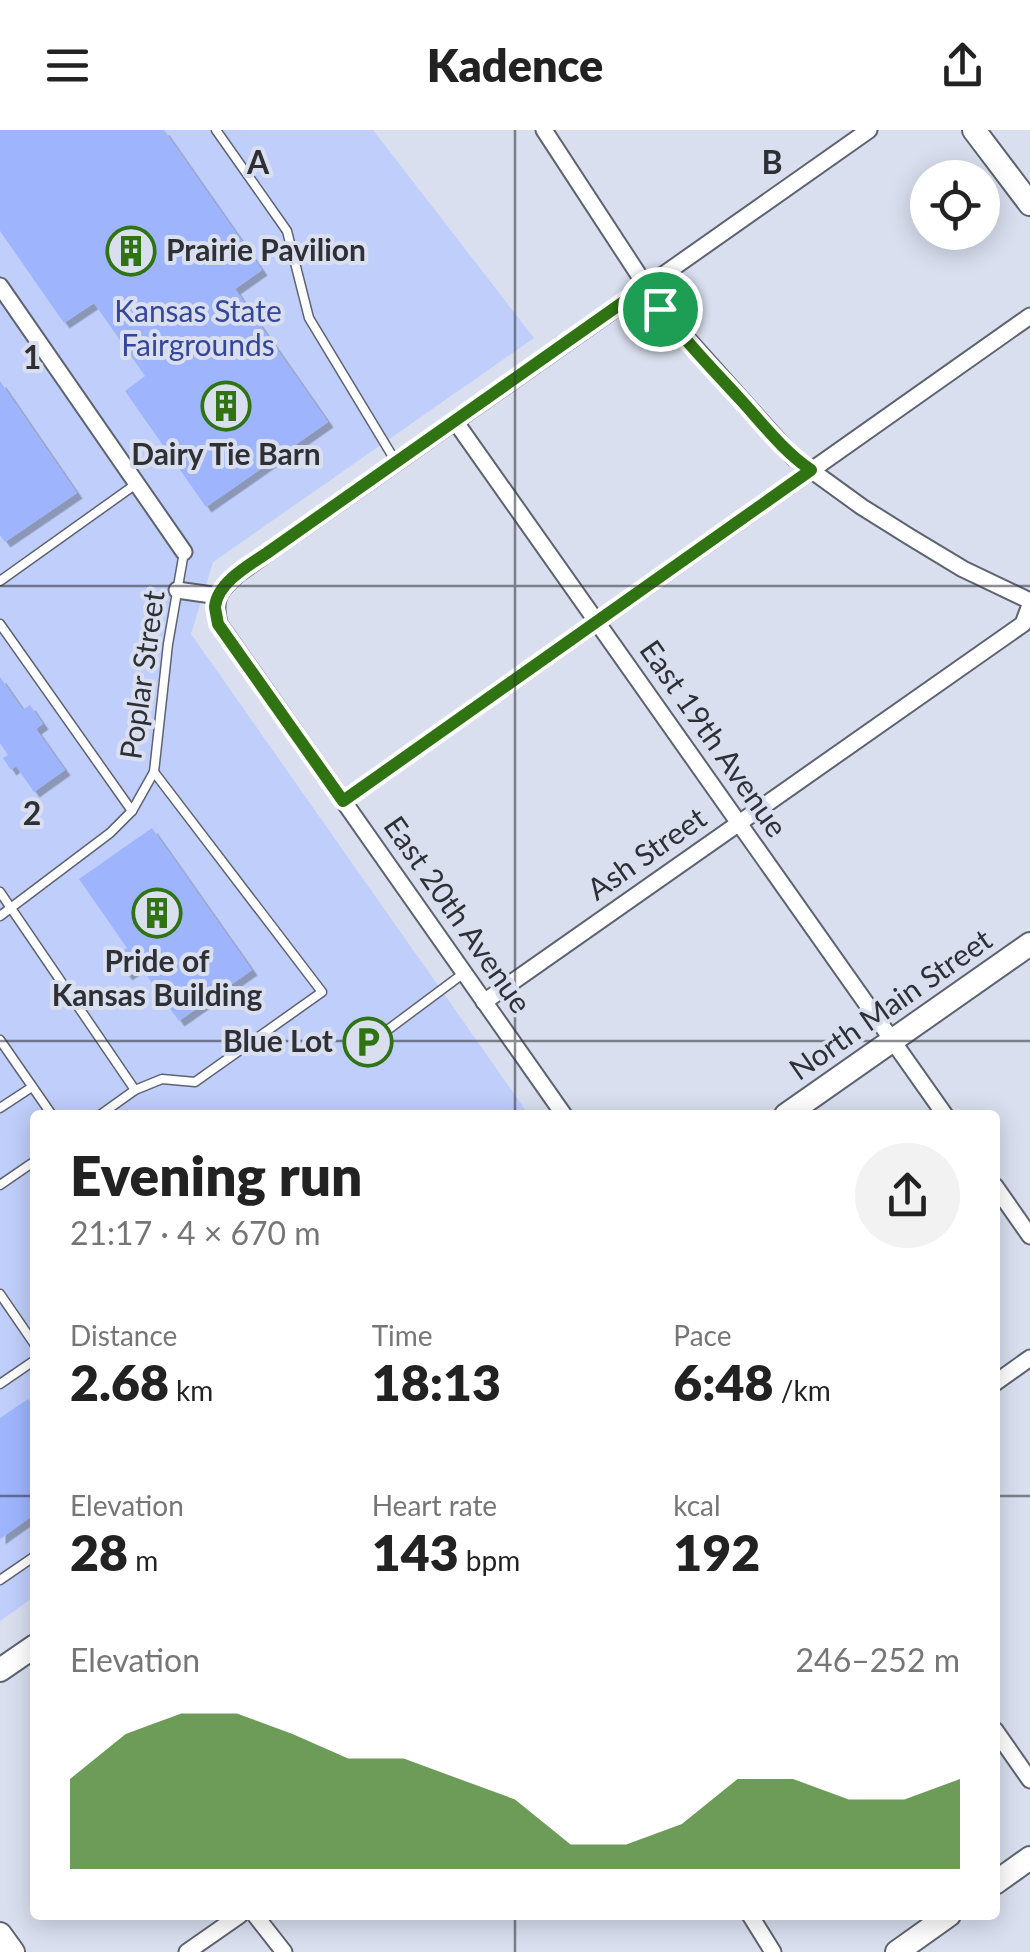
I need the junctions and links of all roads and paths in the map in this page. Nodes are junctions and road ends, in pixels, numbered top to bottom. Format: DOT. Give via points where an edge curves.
graph roads {
  1 [pos="216,130"];
  2 [pos="544,130"];
  3 [pos="869,130"];
  4 [pos="974,130"];
  5 [pos="1030,204"];
  6 [pos="0,286"];
  7 [pos="646,286"];
  8 [pos="1030,316"];
  9 [pos="455,421"];
  10 [pos="396,462"];
  11 [pos="811,470"];
  12 [pos="136,484"];
  13 [pos="184,552"];
  14 [pos="0,581"];
  15 [pos="177,590"];
  16 [pos="219,596"];
  17 [pos="1030,603"];
  18 [pos="597,622"];
  19 [pos="0,624"];
  20 [pos="154,772"];
  21 [pos="343,801"];
  22 [pos="132,811"];
  23 [pos="739,823"];
  24 [pos="0,892"];
  25 [pos="10,908"];
  26 [pos="0,916"];
  27 [pos="1030,944"];
  28 [pos="464,973"];
  29 [pos="484,1002"];
  30 [pos="0,1040"];
  31 [pos="892,1041"];
  32 [pos="362,1049"];
  33 [pos="32,1087"];
  34 [pos="135,1090"];
  35 [pos="0,1108"];
  36 [pos="48,1110"];
  37 [pos="107,1110"];
  38 [pos="560,1110"];
  39 [pos="793,1110"];
  40 [pos="941,1110"];
  41 [pos="30,1164"];
  42 [pos="0,1185"];
  43 [pos="1000,1193"];
  44 [pos="1030,1236"];
  45 [pos="0,1294"];
  46 [pos="30,1338"];
  47 [pos="1030,1358"];
  48 [pos="30,1363"];
  49 [pos="1000,1379"];
  50 [pos="0,1384"];
  51 [pos="30,1559"];
  52 [pos="0,1580"];
  53 [pos="30,1649"];
  54 [pos="0,1670"];
  55 [pos="1000,1737"];
  56 [pos="1030,1780"];
  57 [pos="1030,1858"];
  58 [pos="1000,1879"];
  59 [pos="233,1920"];
  60 [pos="259,1920"];
  61 [pos="753,1920"];
  62 [pos="942,1920"];
  63 [pos="0,1934"];
  64 [pos="13,1952"];
  65 [pos="187,1952"];
  66 [pos="284,1952"];
  67 [pos="773,1952"];
  68 [pos="897,1952"];
  1 -- 10 [label="lane" via="287,230 310,318"];
  2 -- 7 [label="street"];
  3 -- 7 [label="street"];
  4 -- 5 [label="main road"];
  6 -- 12 [label="street"];
  7 -- 9 [label="street"];
  7 -- 11 [label="street" via="718,375"];
  8 -- 11 [label="street"];
  9 -- 10 [label="street"];
  9 -- 18 [label="street, East 19th Avenue"];
  10 -- 16 [label="street" via="238,574"];
  11 -- 17 [label="street" via="910,537"];
  11 -- 18 [label="street"];
  12 -- 13 [label="street"];
  12 -- 14 [label="lane"];
  13 -- 15 [label="lane, Poplar Street"];
  15 -- 16 [label="street"];
  15 -- 20 [label="lane, Poplar Street"];
  16 -- 21 [label="street, East 20th Avenue" via="218,624"];
  17 -- 23 [label="street, Ash Street" via="1022,624"];
  18 -- 21 [label="street"];
  18 -- 23 [label="street, East 19th Avenue"];
  19 -- 22 [label="lane"];
  20 -- 22 [label="lane, Poplar Street"];
  20 -- 34 [label="lane" via="322,992 195,1082 162,1079"];
  21 -- 28 [label="street, East 20th Avenue"];
  22 -- 25 [label="lane, Poplar Street"];
  23 -- 29 [label="street, Ash Street"];
  23 -- 31 [label="street, East 19th Avenue"];
  24 -- 25 [label="lane"];
  25 -- 26 [label="lane, Poplar Street"];
  25 -- 34 [label="lane"];
  27 -- 31 [label="main road, North Main Street"];
  28 -- 29 [label="street, East 20th Avenue"];
  28 -- 32 [label="lane"];
  29 -- 38 [label="street, East 20th Avenue"];
  30 -- 33 [label="lane"];
  31 -- 39 [label="main road, North Main Street"];
  31 -- 40 [label="street, East 19th Avenue"];
  33 -- 35 [label="lane"];
  33 -- 36 [label="lane"];
  34 -- 37 [label="lane"];
  41 -- 42 [label="lane"];
  43 -- 44 [label="street"];
  45 -- 46 [label="lane"];
  47 -- 49 [label="street"];
  48 -- 50 [label="lane"];
  51 -- 52 [label="lane"];
  53 -- 54 [label="main road"];
  55 -- 56 [label="street"];
  57 -- 58 [label="main road"];
  59 -- 65 [label="street"];
  60 -- 66 [label="street"];
  61 -- 67 [label="street"];
  62 -- 68 [label="main road"];
  63 -- 64 [label="main road"];
}
